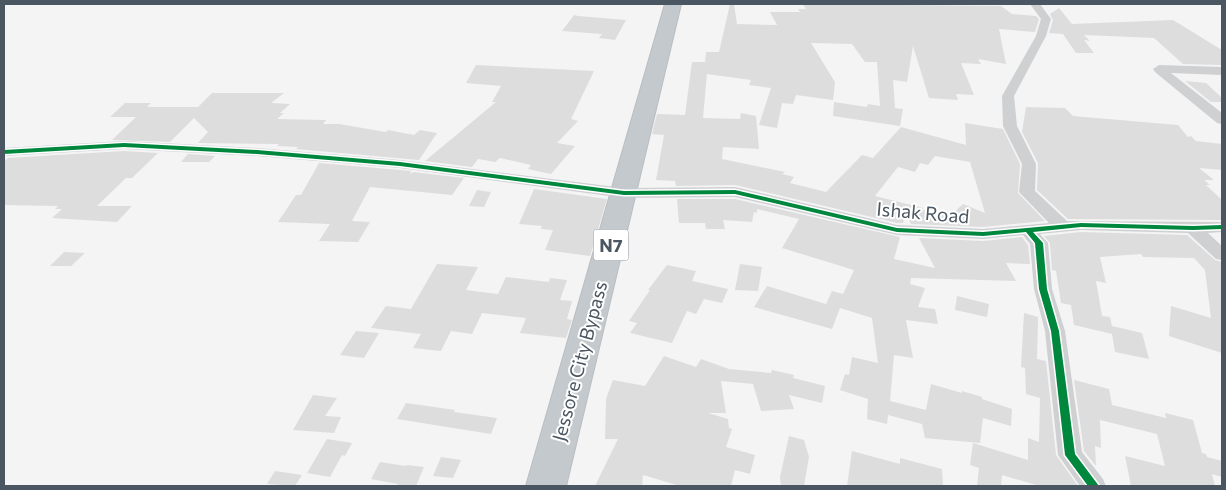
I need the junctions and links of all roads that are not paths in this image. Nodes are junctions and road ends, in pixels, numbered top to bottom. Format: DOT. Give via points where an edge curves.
graph roads {
  1 [pos="673,4"];
  2 [pos="1035,4"];
  3 [pos="1222,71"];
  4 [pos="1222,120"];
  5 [pos="4,152"];
  6 [pos="624,194"];
  7 [pos="1222,226"];
  8 [pos="1063,227"];
  9 [pos="1193,228"];
  10 [pos="1028,230"];
  11 [pos="1222,255"];
  12 [pos="546,486"];
  13 [pos="1094,486"];
  1 -- 6 [label="highway, Jessore City Bypass / N7"];
  2 -- 8 [label="street" via="1046,19 1041,36 1008,96 1010,126 1028,164 1027,192"];
  3 -- 4 [label="street" via="1159,69"];
  5 -- 6 [label="street, Ishak Road" via="124,145 257,152 400,164"];
  6 -- 10 [label="street, Ishak Road" via="735,192 896,230 983,234"];
  6 -- 12 [label="highway, Jessore City Bypass / N7"];
  7 -- 9 [label="street, Ishak Road"];
  8 -- 9 [label="street, Ishak Road"];
  8 -- 10 [label="street, Ishak Road"];
  9 -- 11 [label="street"];
  10 -- 13 [label="street" via="1039,243 1044,289 1055,331 1070,455"];
}
